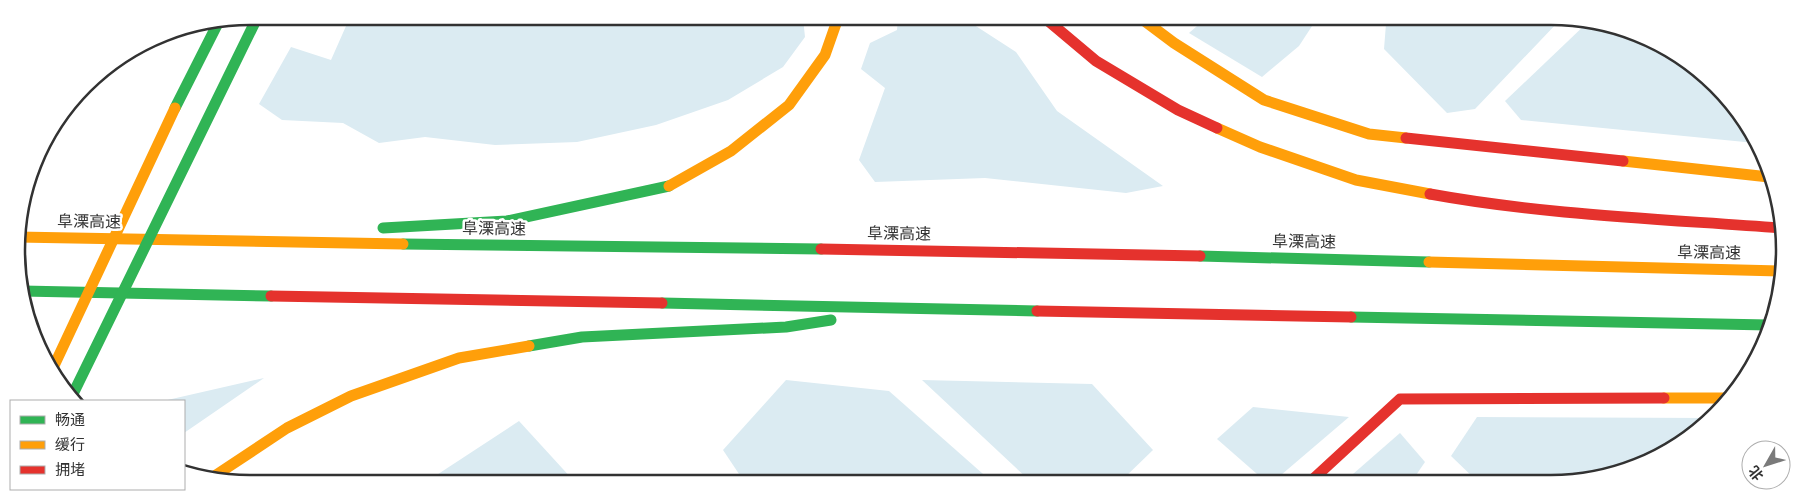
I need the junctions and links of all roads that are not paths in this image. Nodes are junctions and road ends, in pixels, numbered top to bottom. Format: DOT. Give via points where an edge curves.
graph roads {
  1 [pos="254,25"];
  2 [pos="836,25"];
  3 [pos="1053,25"];
  4 [pos="1150,25"];
  5 [pos="216,28"];
  6 [pos="1763,176"];
  7 [pos="1775,228"];
  8 [pos="376,229"];
  9 [pos="356,232"];
  10 [pos="25,236"];
  11 [pos="268,242"];
  12 [pos="1775,271"];
  13 [pos="29,291"];
  14 [pos="905,309"];
  15 [pos="1763,325"];
  16 [pos="55,363"];
  17 [pos="75,391"];
  18 [pos="1720,398"];
  19 [pos="219,473"];
  20 [pos="1318,475"];
  1 -- 17 [label="main road, bridge"];
  2 -- 8 [label="main road" via="825,55 789,105 731,151 665,188 507,221"];
  3 -- 7 [label="main road" via="1096,62 1178,110 1260,147 1356,180 1463,200"];
  4 -- 6 [label="main road" via="1264,100 1369,134"];
  5 -- 16 [label="main road, bridge"];
  9 -- 11 [label="main road"];
  10 -- 11 [label="main road, 阜溧高速"];
  11 -- 12 [label="main road, 阜溧高速" via="1043,252"];
  13 -- 14 [label="main road"];
  14 -- 15 [label="main road"];
  14 -- 19 [label="main road" via="786,327 582,337 460,358 351,396 287,428"];
  18 -- 20 [label="main road" via="1400,399"];
}
